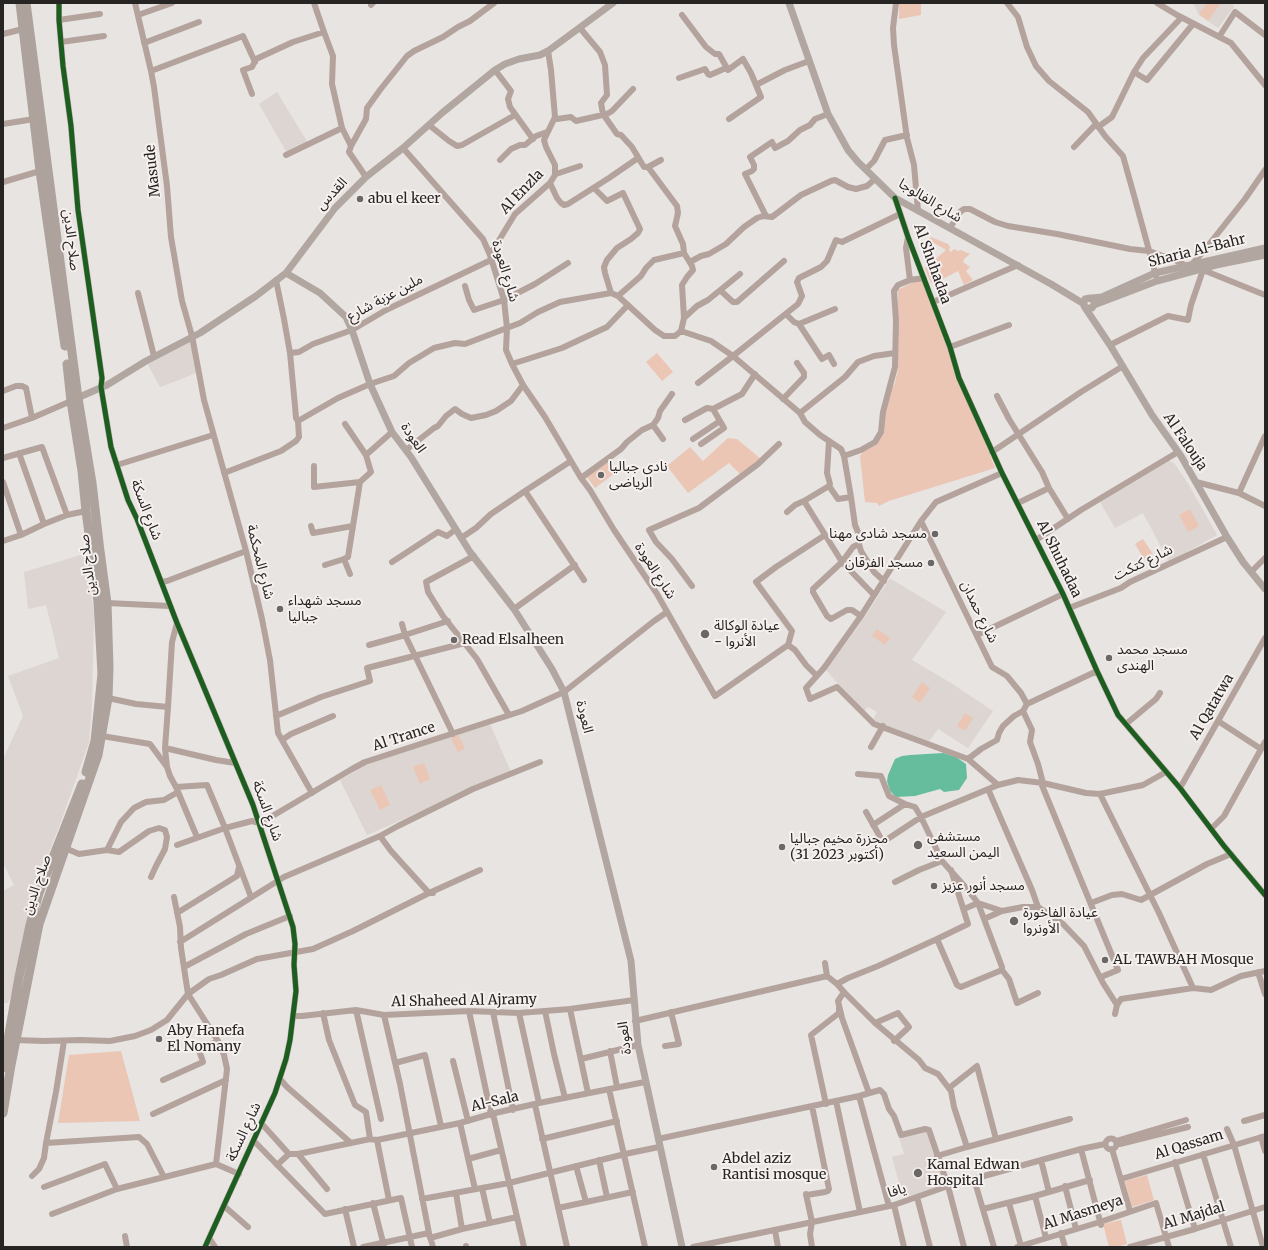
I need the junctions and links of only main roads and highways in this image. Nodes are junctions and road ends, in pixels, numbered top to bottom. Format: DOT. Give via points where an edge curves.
graph roads {
  1 [pos="20,3"];
  2 [pos="26,3"];
  3 [pos="613,3"];
  4 [pos="789,3"];
  5 [pos="1265,248"];
  6 [pos="1265,255"];
  7 [pos="1190,267"];
  8 [pos="286,274"];
  9 [pos="1093,302"];
  10 [pos="1085,306"];
  11 [pos="74,400"];
  12 [pos="1265,589"];
  13 [pos="3,1068"];
  14 [pos="3,1113"];
  15 [pos="682,1247"];
  1 -- 11 [label="highway, صلاح الدين" via="40,171"];
  2 -- 11 [label="highway, صلاح الدين"];
  3 -- 8 [label="main road, القدس" via="548,51 494,70 366,177 335,208"];
  4 -- 10 [label="main road, شارع الفالوجا" via="828,114 848,150 875,179 896,198 1018,265"];
  5 -- 7 [label="main road, Sharia Al-Bahr"];
  6 -- 7 [label="main road, Sharia Al-Bahr" via="1203,269"];
  7 -- 9 [label="main road, Sharia Al-Bahr"];
  7 -- 9 [label="main road, Sharia Al-Bahr" via="1155,273"];
  8 -- 11 [label="main road, القدس" via="244,305 192,336 107,385"];
  8 -- 15 [label="main road, العودة" via="320,293 346,317 370,384 392,432 461,538 514,609 564,692 631,961 638,1045"];
  9 -- 10 [label="main road" via="1090,308"];
  10 -- 12 [label="main road, Al Falouja" via="1152,416 1178,452 1227,537"];
  11 -- 13 [label="highway, صلاح الدين" via="98,602 101,666 96,737 81,786 39,893 30,925"];
  11 -- 14 [label="highway, صلاح الدين" via="92,483 107,603 108,698 98,755 39,924"];
}
